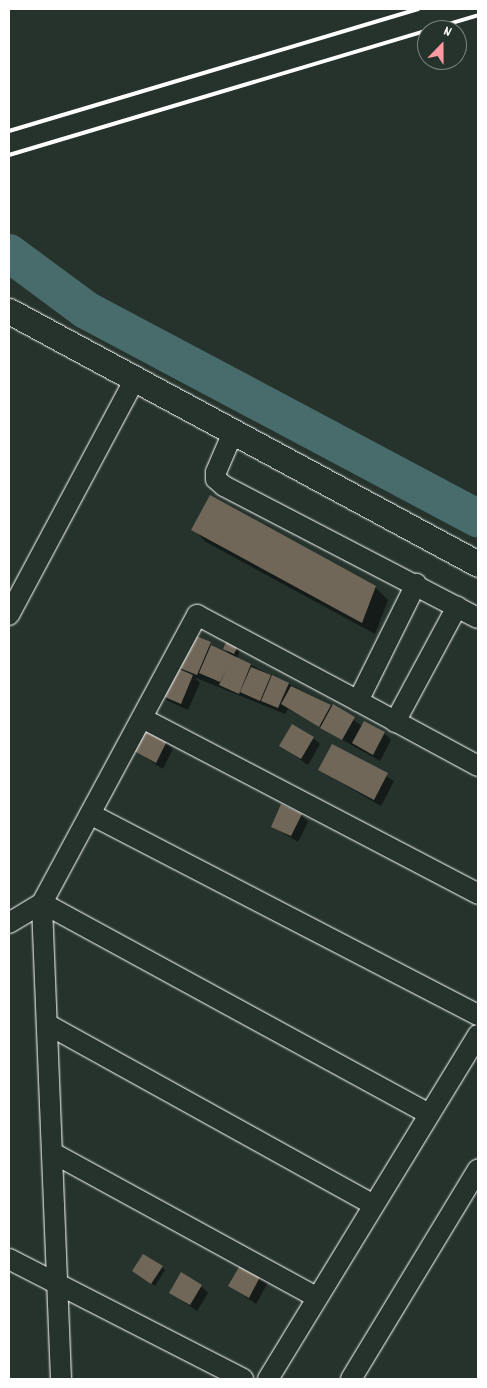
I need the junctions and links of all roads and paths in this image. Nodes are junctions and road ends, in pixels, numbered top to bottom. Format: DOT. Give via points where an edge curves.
graph roads {
  1 [pos="9,311"];
  2 [pos="135,379"];
  3 [pos="229,442"];
  4 [pos="478,564"];
  5 [pos="416,584"];
  6 [pos="457,607"];
  7 [pos="9,615"];
  8 [pos="478,618"];
  9 [pos="358,701"];
  10 [pos="142,718"];
  11 [pos="395,722"];
  12 [pos="478,766"];
  13 [pos="90,814"];
  14 [pos="478,894"];
  15 [pos="42,903"];
  16 [pos="9,923"];
  17 [pos="478,1015"];
  18 [pos="48,1024"];
  19 [pos="478,1035"];
  20 [pos="429,1114"];
  21 [pos="53,1153"];
  22 [pos="478,1169"];
  23 [pos="372,1204"];
  24 [pos="9,1259"];
  25 [pos="59,1282"];
  26 [pos="316,1297"];
  27 [pos="61,1379"];
  28 [pos="243,1379"];
  29 [pos="268,1379"];
  30 [pos="351,1379"];
  1 -- 2 [label="street"];
  2 -- 3 [label="street"];
  2 -- 7 [label="street"];
  3 -- 4 [label="street"];
  3 -- 5 [label="street" via="216,479 224,486"];
  5 -- 6 [label="street"];
  5 -- 9 [label="street"];
  6 -- 8 [label="street"];
  6 -- 11 [label="street"];
  9 -- 10 [label="street" via="197,615"];
  9 -- 11 [label="street"];
  10 -- 13 [label="street"];
  10 -- 14 [label="street"];
  11 -- 12 [label="street"];
  13 -- 15 [label="street"];
  13 -- 17 [label="street"];
  15 -- 16 [label="street"];
  15 -- 18 [label="street"];
  15 -- 20 [label="street"];
  18 -- 21 [label="street"];
  18 -- 23 [label="street"];
  19 -- 20 [label="street"];
  20 -- 23 [label="street"];
  21 -- 25 [label="street"];
  21 -- 26 [label="street"];
  22 -- 30 [label="street"];
  23 -- 26 [label="street"];
  24 -- 25 [label="street"];
  25 -- 27 [label="street"];
  25 -- 28 [label="street"];
  26 -- 29 [label="street"];
}
